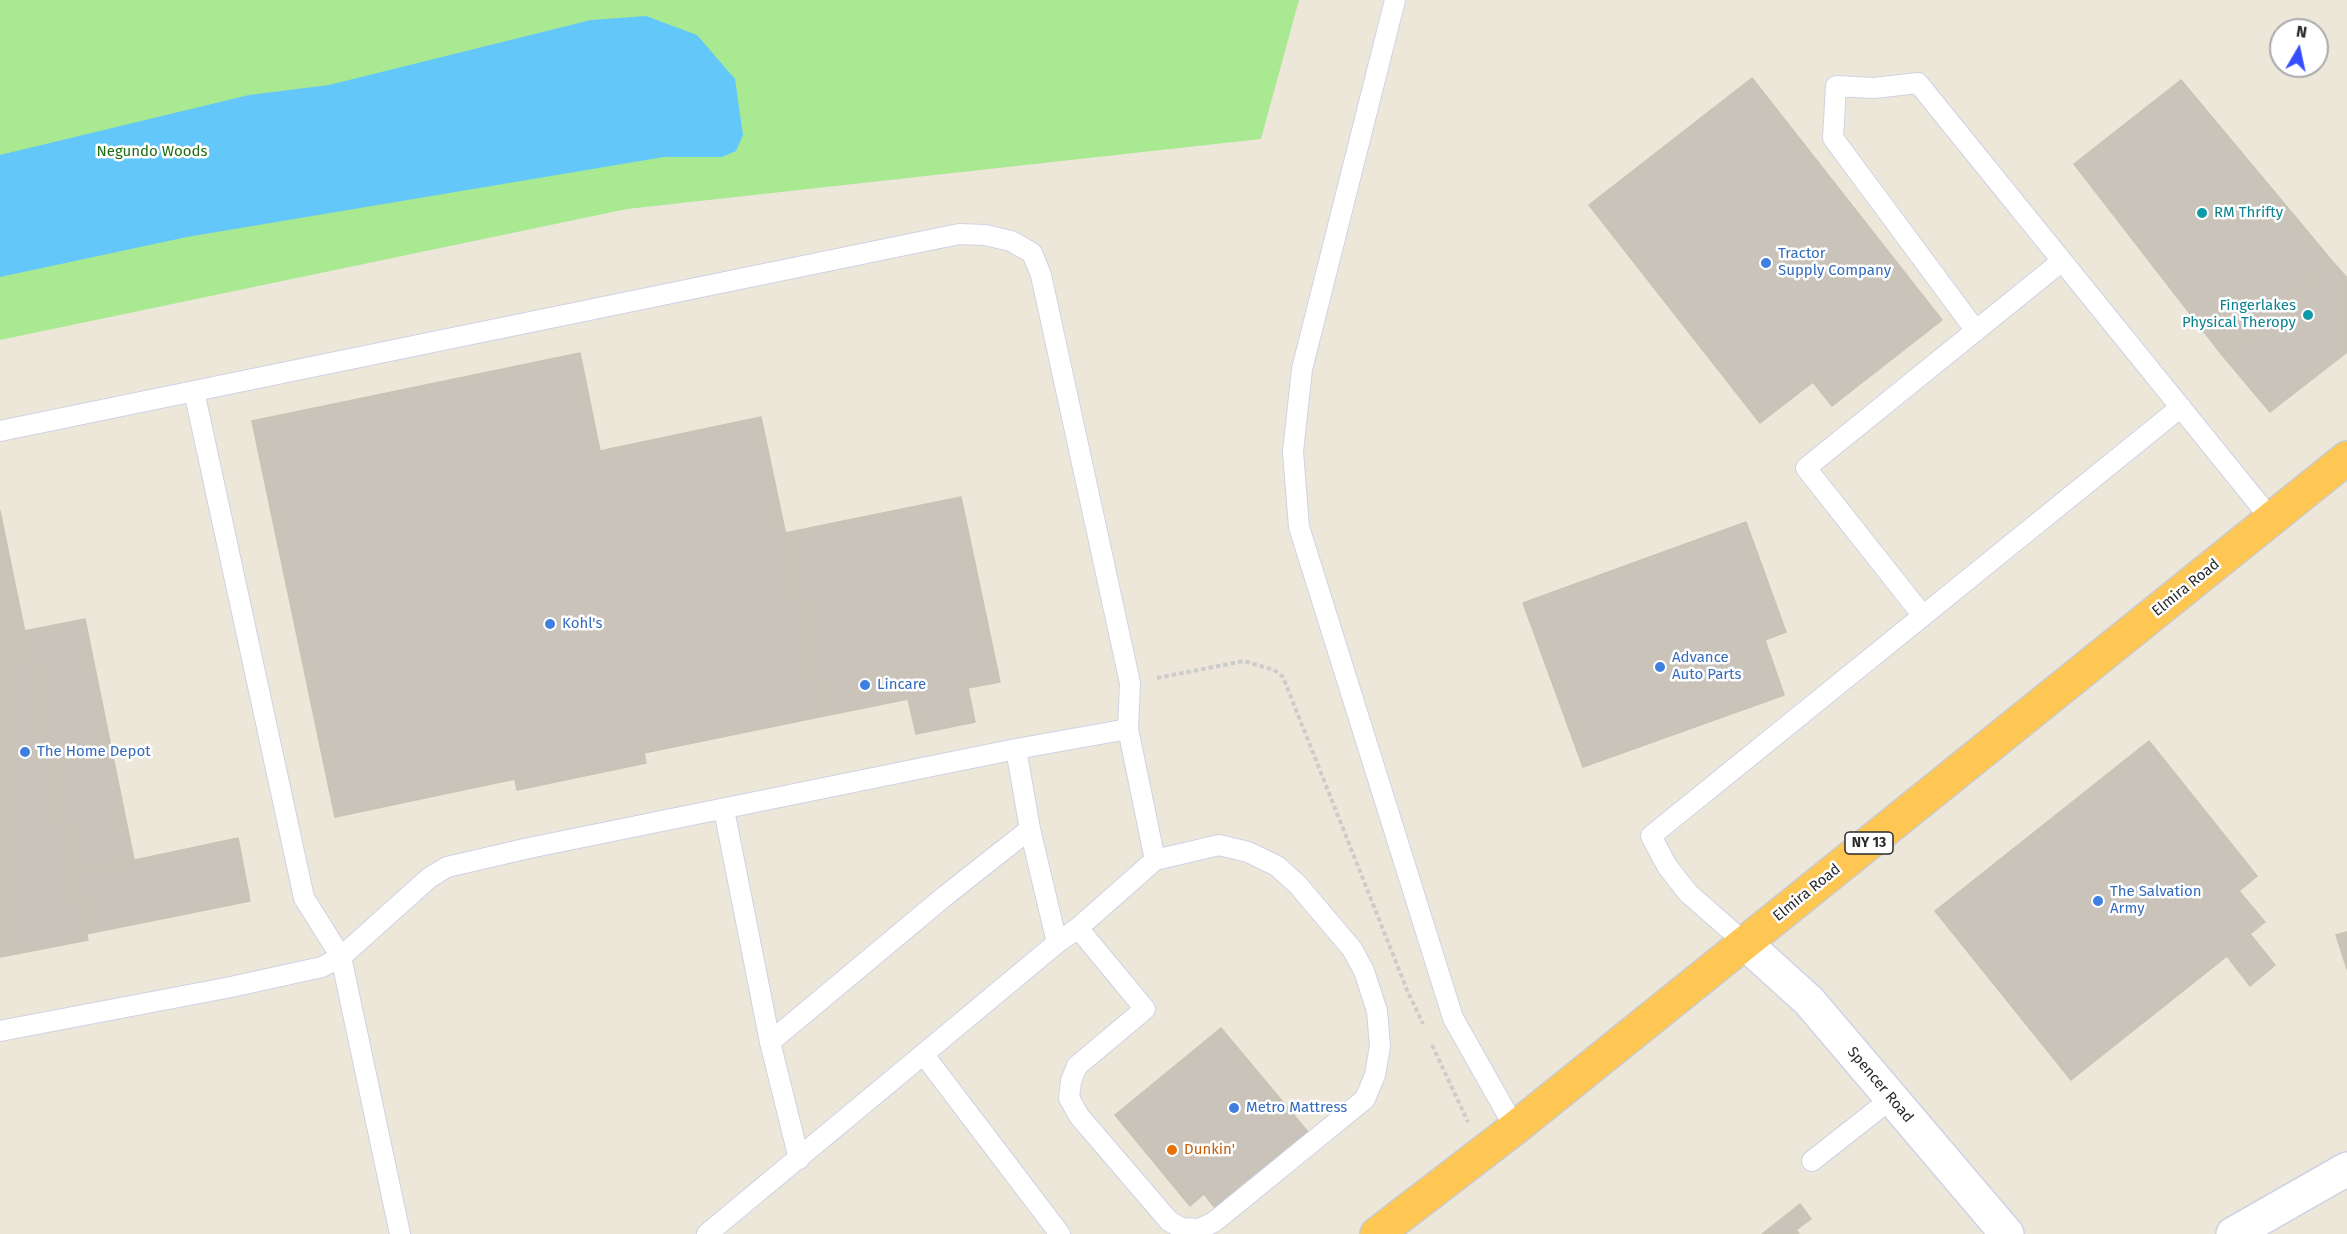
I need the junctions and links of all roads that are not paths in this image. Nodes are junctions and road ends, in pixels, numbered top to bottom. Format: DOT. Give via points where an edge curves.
graph roads {
  1 [pos="1395,0"];
  2 [pos="2062,261"];
  3 [pos="1976,331"];
  4 [pos="194,391"];
  5 [pos="2181,407"];
  6 [pos="0,430"];
  7 [pos="2347,458"];
  8 [pos="2271,519"];
  9 [pos="1923,616"];
  10 [pos="1128,729"];
  11 [pos="1016,749"];
  12 [pos="724,810"];
  13 [pos="1030,829"];
  14 [pos="1155,860"];
  15 [pos="1078,928"];
  16 [pos="1057,943"];
  17 [pos="1745,943"];
  18 [pos="341,957"];
  19 [pos="0,1031"];
  20 [pos="770,1042"];
  21 [pos="924,1055"];
  22 [pos="1892,1098"];
  23 [pos="1515,1128"];
  24 [pos="799,1159"];
  25 [pos="1812,1161"];
  26 [pos="2347,1169"];
  27 [pos="400,1234"];
  28 [pos="707,1234"];
  29 [pos="1060,1234"];
  30 [pos="1377,1234"];
  31 [pos="2007,1234"];
  32 [pos="2233,1234"];
  1 -- 23 [label="lane" via="1302,369 1293,452 1299,527 1453,1018"];
  2 -- 3 [label="lane"];
  2 -- 3 [label="lane" via="1918,83 1874,88 1836,86 1833,138"];
  2 -- 5 [label="lane"];
  3 -- 9 [label="lane" via="1806,468"];
  4 -- 6 [label="lane"];
  4 -- 10 [label="lane" via="959,234 1011,241 1032,253 1041,275 1130,683"];
  4 -- 18 [label="lane" via="304,898"];
  5 -- 8 [label="lane"];
  5 -- 9 [label="lane"];
  7 -- 8 [label="highway, Elmira Road / NY 13"];
  8 -- 17 [label="highway, Elmira Road / NY 13"];
  9 -- 17 [label="lane" via="1651,836 1688,893"];
  10 -- 11 [label="lane"];
  10 -- 14 [label="lane"];
  11 -- 12 [label="lane"];
  11 -- 13 [label="lane"];
  12 -- 18 [label="lane" via="447,867 429,878"];
  12 -- 20 [label="lane"];
  13 -- 16 [label="lane"];
  13 -- 20 [label="lane"];
  14 -- 15 [label="lane"];
  14 -- 15 [label="lane" via="1219,845 1248,852 1277,866 1353,949 1377,1011 1380,1046 1376,1075 1365,1099 1214,1222 1199,1229 1181,1228 1169,1221 1079,1116 1069,1098 1077,1066 1145,1009"];
  15 -- 16 [label="lane"];
  16 -- 21 [label="lane"];
  17 -- 22 [label="street, Spencer Road" via="1809,1001"];
  17 -- 23 [label="highway, Elmira Road / NY 13"];
  18 -- 19 [label="lane" via="322,968"];
  18 -- 27 [label="lane"];
  20 -- 24 [label="lane"];
  21 -- 24 [label="lane"];
  21 -- 29 [label="lane"];
  22 -- 25 [label="lane"];
  22 -- 31 [label="street, Spencer Road"];
  23 -- 30 [label="highway, Elmira Road / NY 13"];
  24 -- 28 [label="lane"];
  26 -- 32 [label="street"];
}
